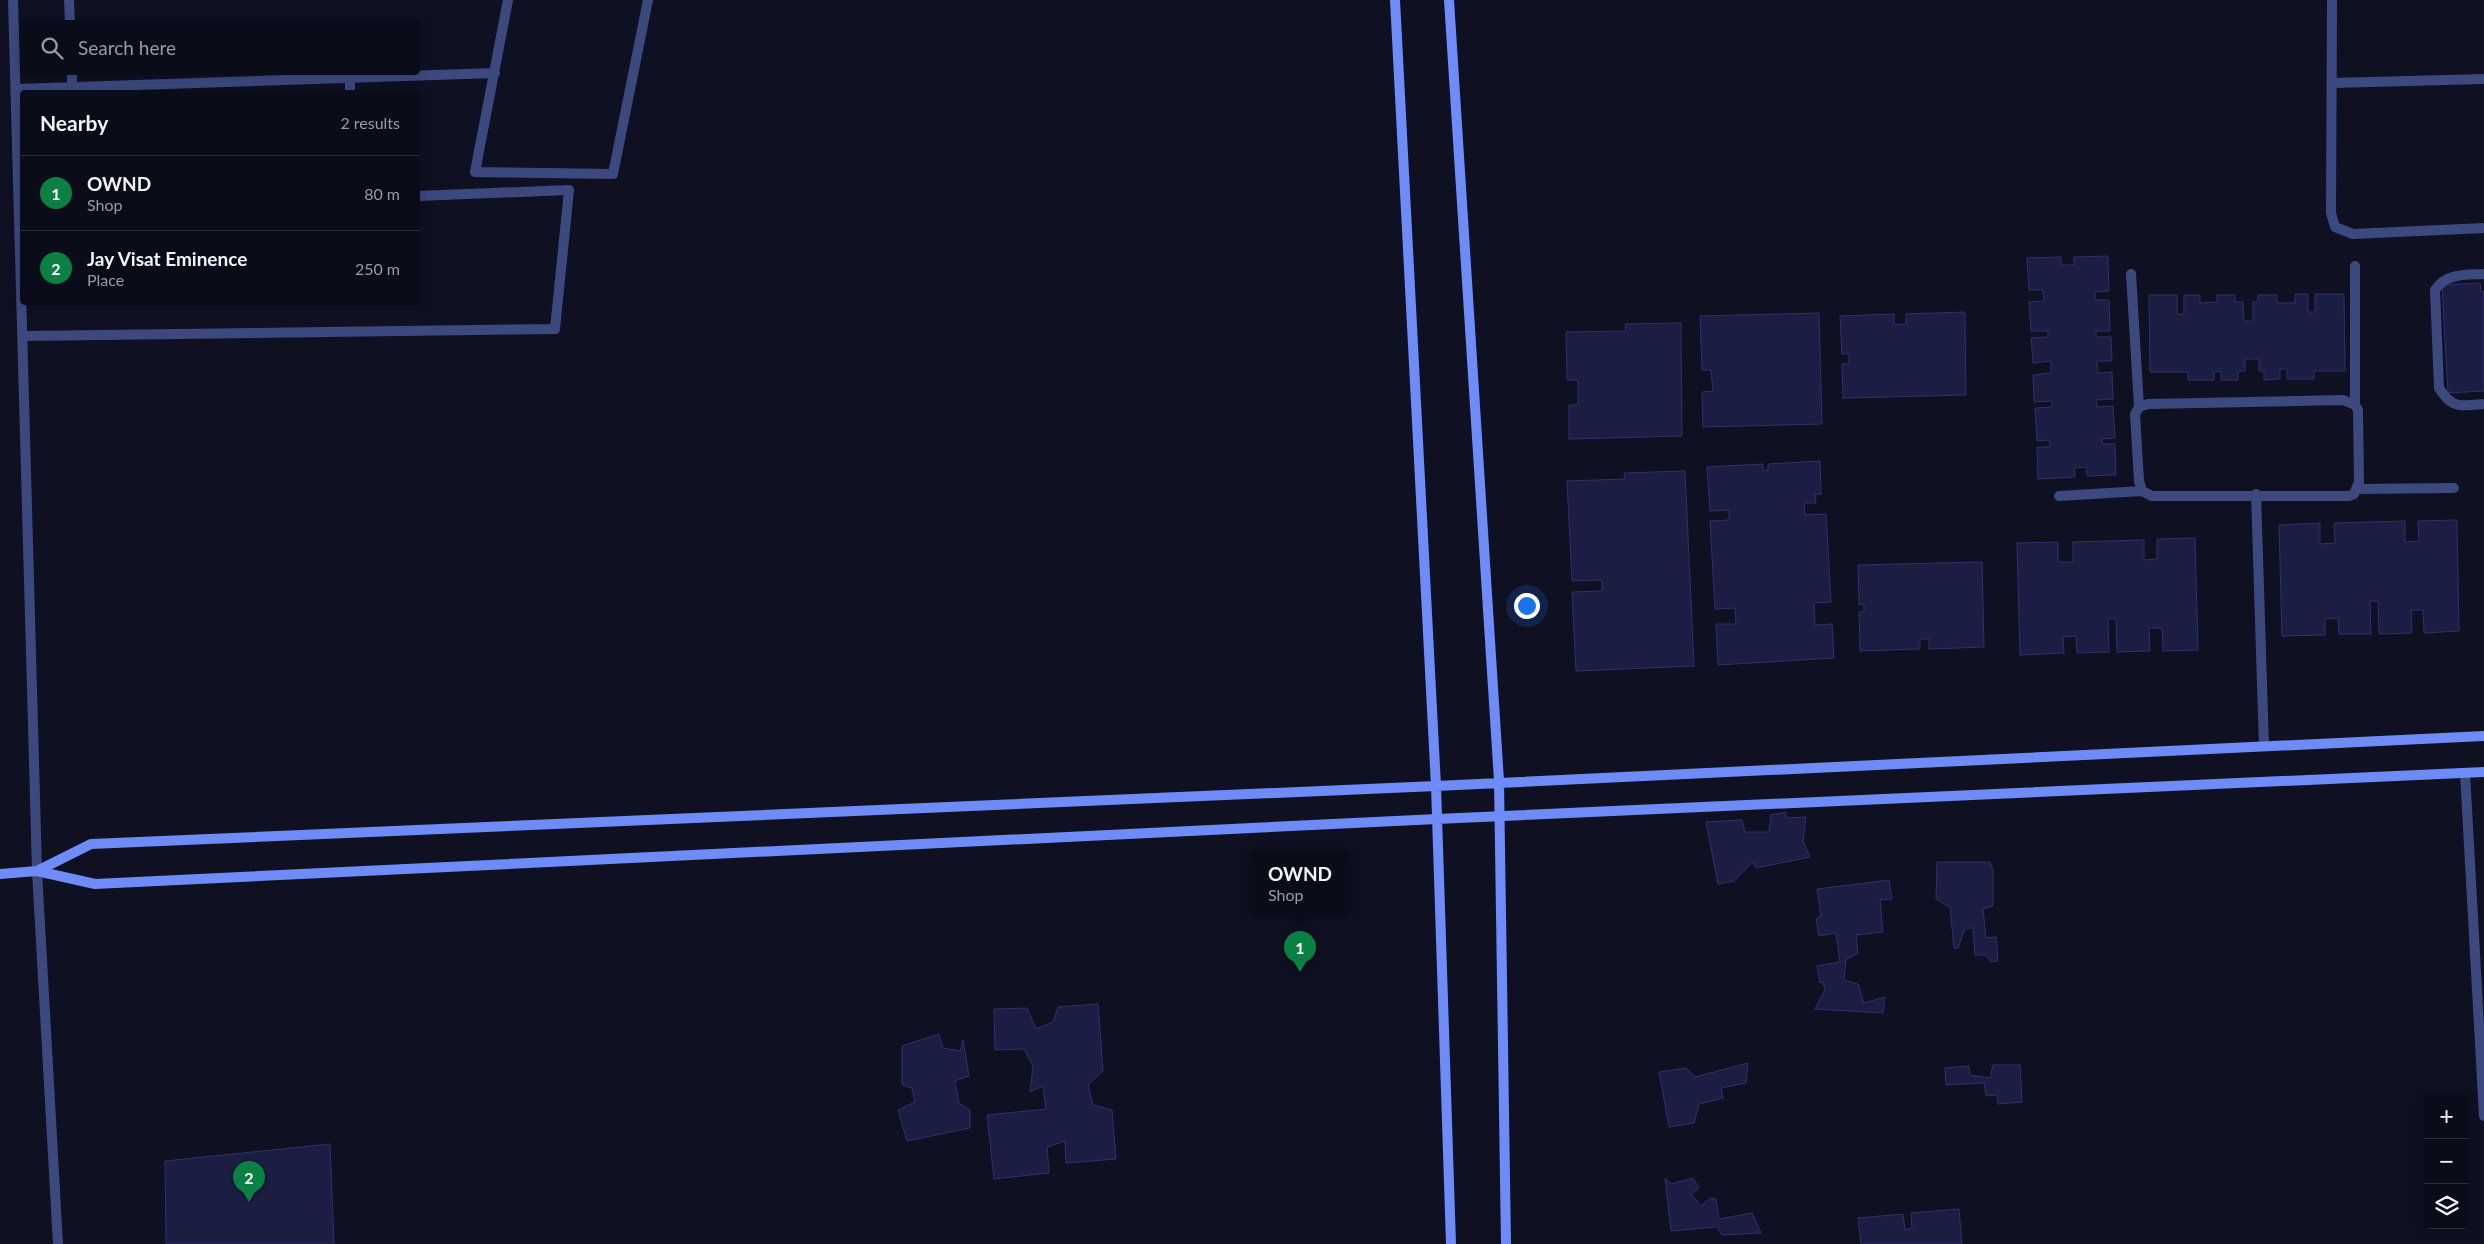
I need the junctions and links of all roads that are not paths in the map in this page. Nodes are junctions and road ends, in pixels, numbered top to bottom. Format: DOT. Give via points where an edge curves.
graph roads {
  1 [pos="13,0"];
  2 [pos="69,0"];
  3 [pos="508,0"];
  4 [pos="648,0"];
  5 [pos="1395,0"];
  6 [pos="1448,0"];
  7 [pos="2332,0"];
  8 [pos="70,20"];
  9 [pos="495,73"];
  10 [pos="71,75"];
  11 [pos="350,78"];
  12 [pos="2484,79"];
  13 [pos="2332,83"];
  14 [pos="17,89"];
  15 [pos="66,90"];
  16 [pos="350,90"];
  17 [pos="20,182"];
  18 [pos="420,196"];
  19 [pos="2484,228"];
  20 [pos="2355,266"];
  21 [pos="2131,274"];
  22 [pos="2484,274"];
  23 [pos="22,305"];
  24 [pos="23,336"];
  25 [pos="2484,404"];
  26 [pos="2355,405"];
  27 [pos="2139,407"];
  28 [pos="2454,488"];
  29 [pos="2357,489"];
  30 [pos="2142,491"];
  31 [pos="2256,494"];
  32 [pos="2059,496"];
  33 [pos="2484,736"];
  34 [pos="2264,746"];
  35 [pos="2484,772"];
  36 [pos="2465,773"];
  37 [pos="1499,781"];
  38 [pos="1436,786"];
  39 [pos="1500,816"];
  40 [pos="1437,819"];
  41 [pos="37,871"];
  42 [pos="0,874"];
  43 [pos="2484,1116"];
  44 [pos="58,1244"];
  45 [pos="1451,1244"];
  46 [pos="1506,1244"];
  1 -- 14 [label="street"];
  2 -- 8 [label="street"];
  3 -- 9 [label="street"];
  4 -- 9 [label="street" via="613,174 475,172"];
  5 -- 38 [label="street"];
  6 -- 37 [label="street"];
  7 -- 13 [label="street"];
  9 -- 11 [label="street"];
  10 -- 15 [label="street"];
  11 -- 15 [label="street"];
  11 -- 16 [label="street"];
  12 -- 13 [label="street"];
  13 -- 19 [label="street" via="2330,212 2335,227 2353,234"];
  14 -- 15 [label="street"];
  14 -- 17 [label="street"];
  18 -- 24 [label="street" via="569,190 555,329"];
  20 -- 26 [label="street"];
  21 -- 27 [label="street"];
  22 -- 25 [label="street" via="2451,277 2434,290 2439,388 2446,400 2458,406"];
  23 -- 24 [label="street"];
  24 -- 41 [label="street"];
  26 -- 27 [label="street" via="2343,400 2148,404"];
  26 -- 29 [label="street" via="2358,410"];
  27 -- 30 [label="street" via="2135,414"];
  28 -- 29 [label="street"];
  29 -- 31 [label="street" via="2349,496"];
  30 -- 31 [label="street" via="2152,496"];
  30 -- 32 [label="street"];
  31 -- 34 [label="street"];
  33 -- 34 [label="street"];
  34 -- 37 [label="street"];
  35 -- 36 [label="street"];
  36 -- 39 [label="street"];
  36 -- 43 [label="street"];
  37 -- 38 [label="street"];
  37 -- 39 [label="street"];
  38 -- 40 [label="street"];
  38 -- 41 [label="street" via="91,844"];
  39 -- 40 [label="street"];
  39 -- 46 [label="street"];
  40 -- 41 [label="street" via="95,884"];
  40 -- 45 [label="street"];
  41 -- 42 [label="street"];
  41 -- 44 [label="street"];
}
